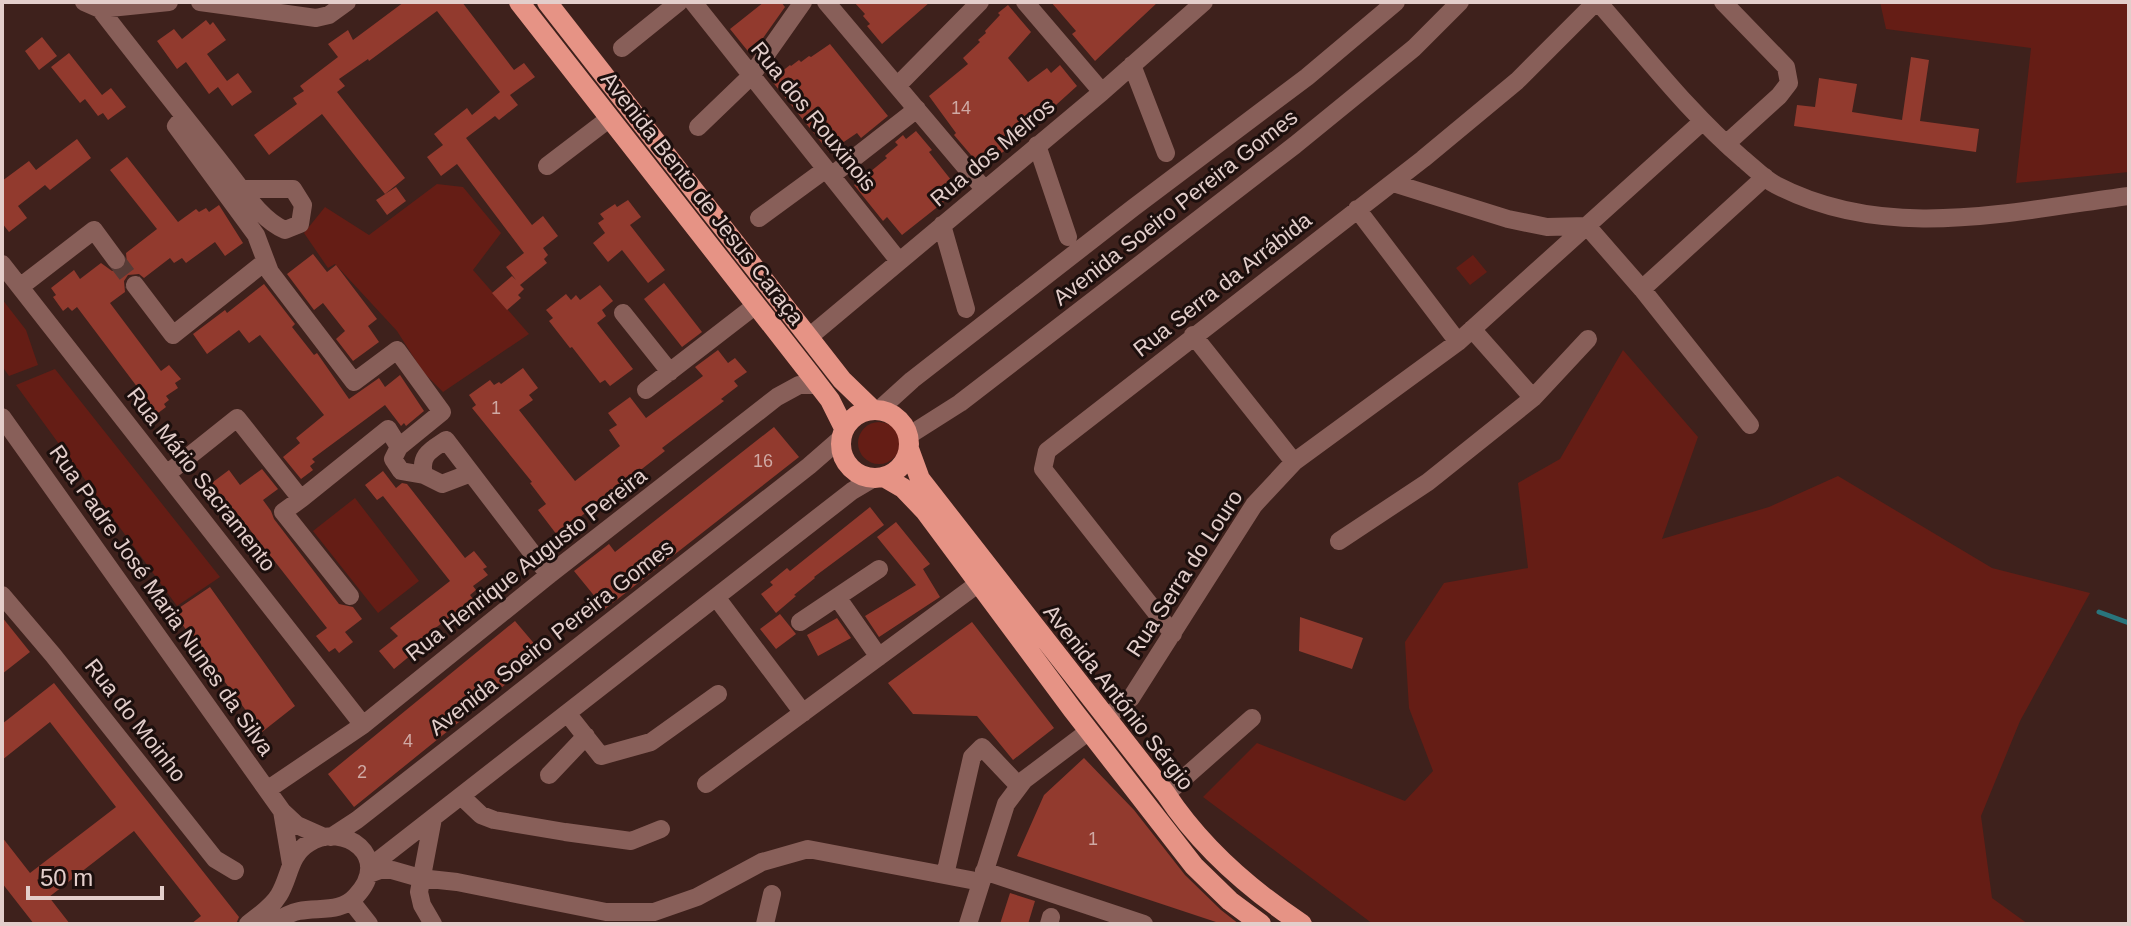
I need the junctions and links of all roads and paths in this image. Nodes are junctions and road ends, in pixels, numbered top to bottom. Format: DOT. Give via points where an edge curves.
graph roads {
  1 [pos="169,2"];
  2 [pos="200,2"];
  3 [pos="347,2"];
  4 [pos="519,2"];
  5 [pos="547,2"];
  6 [pos="679,2"];
  7 [pos="693,2"];
  8 [pos="803,2"];
  9 [pos="826,2"];
  10 [pos="980,2"];
  11 [pos="1025,2"];
  12 [pos="1204,2"];
  13 [pos="1396,2"];
  14 [pos="1460,2"];
  15 [pos="1597,2"];
  16 [pos="1723,2"];
  17 [pos="92,6"];
  18 [pos="622,48"];
  19 [pos="1132,65"];
  20 [pos="751,76"];
  21 [pos="897,86"];
  22 [pos="1102,92"];
  23 [pos="917,109"];
  24 [pos="184,116"];
  25 [pos="610,118"];
  26 [pos="1703,121"];
  27 [pos="698,127"];
  28 [pos="1726,144"];
  29 [pos="1037,145"];
  30 [pos="1166,153"];
  31 [pos="547,166"];
  32 [pos="828,173"];
  33 [pos="1765,177"];
  34 [pos="1393,183"];
  35 [pos="243,189"];
  36 [pos="984,189"];
  37 [pos="2129,196"];
  38 [pos="1357,209"];
  39 [pos="759,218"];
  40 [pos="942,225"];
  41 [pos="1587,226"];
  42 [pos="1068,237"];
  43 [pos="116,260"];
  44 [pos="266,261"];
  45 [pos="899,261"];
  46 [pos="2,264"];
  47 [pos="135,285"];
  48 [pos="20,287"];
  49 [pos="1642,289"];
  50 [pos="756,305"];
  51 [pos="966,309"];
  52 [pos="623,313"];
  53 [pos="1472,329"];
  54 [pos="1193,335"];
  55 [pos="809,337"];
  56 [pos="1588,339"];
  57 [pos="1458,342"];
  58 [pos="670,372"];
  59 [pos="818,385"];
  60 [pos="646,390"];
  61 [pos="1533,398"];
  62 [pos="876,410"];
  63 [pos="2,417"];
  64 [pos="1750,425"];
  65 [pos="842,434"];
  66 [pos="908,442"];
  67 [pos="399,447"];
  68 [pos="1294,462"];
  69 [pos="168,473"];
  70 [pos="471,473"];
  71 [pos="424,475"];
  72 [pos="879,478"];
  73 [pos="296,493"];
  74 [pos="1339,541"];
  75 [pos="879,569"];
  76 [pos="549,575"];
  77 [pos="979,583"];
  78 [pos="2,595"];
  79 [pos="350,596"];
  80 [pos="716,597"];
  81 [pos="837,597"];
  82 [pos="800,622"];
  83 [pos="1173,634"];
  84 [pos="879,657"];
  85 [pos="718,694"];
  86 [pos="567,713"];
  87 [pos="803,713"];
  88 [pos="1106,718"];
  89 [pos="1252,718"];
  90 [pos="363,725"];
  91 [pos="1089,731"];
  92 [pos="586,736"];
  93 [pos="549,775"];
  94 [pos="706,784"];
  95 [pos="1019,786"];
  96 [pos="267,790"];
  97 [pos="1166,794"];
  98 [pos="461,796"];
  99 [pos="282,811"];
  100 [pos="433,818"];
  101 [pos="661,829"];
  102 [pos="327,837"];
  103 [pos="426,850"];
  104 [pos="290,869"];
  105 [pos="370,870"];
  106 [pos="235,871"];
  107 [pos="945,875"];
  108 [pos="983,877"];
  109 [pos="420,878"];
  110 [pos="457,882"];
  111 [pos="772,894"];
  112 [pos="351,901"];
  113 [pos="575,906"];
  114 [pos="316,909"];
  115 [pos="248,924"];
  116 [pos="271,924"];
  117 [pos="369,924"];
  118 [pos="433,924"];
  119 [pos="585,924"];
  120 [pos="765,924"];
  121 [pos="968,924"];
  122 [pos="1144,924"];
  123 [pos="1261,924"];
  124 [pos="1302,924"];
  1 -- 17 [label="street"];
  2 -- 3 [label="street" via="316,18"];
  4 -- 25 [label="main road, Avenida Bento de Jesus Caraça"];
  5 -- 55 [label="main road, Avenida Bento de Jesus Caraça"];
  6 -- 18 [label="street"];
  7 -- 20 [label="street, Rua dos Rouxinois"];
  8 -- 20 [label="street"];
  9 -- 21 [label="street"];
  10 -- 21 [label="street"];
  11 -- 22 [label="street"];
  12 -- 19 [label="street, Rua dos Melros"];
  13 -- 62 [label="street, Avenida Soeiro Pereira Gomes" via="1307,77"];
  14 -- 66 [label="street, Avenida Soeiro Pereira Gomes" via="1414,48 1295,145"];
  15 -- 26 [label="street"];
  15 -- 34 [label="street, Rua Serra da Arrábida" via="1517,81"];
  16 -- 28 [label="street" via="1786,67 1789,83"];
  17 -- 24 [label="street"];
  19 -- 22 [label="street, Rua dos Melros"];
  19 -- 30 [label="street"];
  20 -- 27 [label="street"];
  20 -- 32 [label="street, Rua dos Rouxinois"];
  21 -- 23 [label="street"];
  22 -- 29 [label="street, Rua dos Melros"];
  23 -- 32 [label="street"];
  23 -- 36 [label="street"];
  24 -- 35 [label="street"];
  24 -- 44 [label="street" via="176,126 256,235"];
  25 -- 31 [label="street"];
  25 -- 50 [label="main road, Avenida Bento de Jesus Caraça"];
  26 -- 28 [label="street"];
  26 -- 41 [label="street, Rua Serra do Louro"];
  28 -- 33 [label="street"];
  29 -- 36 [label="street, Rua dos Melros"];
  29 -- 42 [label="street"];
  32 -- 39 [label="street"];
  32 -- 45 [label="street, Rua dos Rouxinois"];
  33 -- 37 [label="street" via="1828,206 1889,218 1944,220"];
  33 -- 49 [label="street"];
  34 -- 38 [label="street, Rua Serra da Arrábida"];
  34 -- 41 [label="street" via="1521,222"];
  36 -- 40 [label="street, Rua dos Melros"];
  38 -- 54 [label="street, Rua Serra da Arrábida"];
  38 -- 57 [label="street"];
  40 -- 45 [label="street, Rua dos Melros"];
  40 -- 51 [label="street"];
  41 -- 49 [label="street"];
  41 -- 53 [label="street, Rua Serra do Louro"];
  43 -- 48 [label="street" via="94,230"];
  44 -- 47 [label="street" via="173,335"];
  44 -- 67 [label="street" via="354,382 397,350 421,380 442,412"];
  45 -- 55 [label="street, Rua dos Melros"];
  46 -- 48 [label="street, Rua Mário Sacramento"];
  48 -- 69 [label="street, Rua Mário Sacramento"];
  49 -- 64 [label="street"];
  50 -- 58 [label="street"];
  50 -- 59 [label="main road, Avenida Bento de Jesus Caraça"];
  52 -- 58 [label="street"];
  53 -- 57 [label="street, Rua Serra do Louro"];
  53 -- 61 [label="street"];
  54 -- 68 [label="street"];
  54 -- 83 [label="street, Rua Serra da Arrábida" via="1047,451 1043,469"];
  55 -- 62 [label="main road, Avenida Bento de Jesus Caraça" via="849,388"];
  56 -- 61 [label="street"];
  57 -- 68 [label="street, Rua Serra do Louro"];
  58 -- 60 [label="street"];
  59 -- 65 [label="main road, Avenida Bento de Jesus Caraça" via="830,400"];
  59 -- 76 [label="street, Rua Henrique Augusto Pereira" via="799,385 777,397"];
  61 -- 74 [label="street" via="1428,482"];
  62 -- 65 [label="main road, Avenida Soeiro Pereira Gomes" via="851,419"];
  62 -- 66 [label="main road" via="897,418"];
  63 -- 96 [label="street, Rua Padre José Maria Nunes da Silva"];
  65 -- 72 [label="main road" via="845,461 863,476"];
  65 -- 102 [label="street, Avenida Soeiro Pereira Gomes" via="809,466 357,820"];
  66 -- 72 [label="main road, Avenida Soeiro Pereira Gomes" via="896,471"];
  66 -- 88 [label="main road, Avenida António Sérgio" via="920,479"];
  67 -- 71 [label="street" via="393,459 401,471"];
  67 -- 73 [label="street" via="388,429"];
  68 -- 83 [label="street, Rua Serra do Louro" via="1254,505"];
  69 -- 73 [label="street" via="237,418"];
  69 -- 90 [label="street, Rua Mário Sacramento"];
  70 -- 71 [label="street" via="442,484"];
  70 -- 71 [label="street" via="446,440 425,454"];
  70 -- 76 [label="street"];
  72 -- 77 [label="main road, Avenida António Sérgio" via="903,488 925,511"];
  72 -- 80 [label="street, Avenida Soeiro Pereira Gomes" via="852,491"];
  73 -- 79 [label="street" via="283,512"];
  75 -- 81 [label="street"];
  76 -- 90 [label="street, Rua Henrique Augusto Pereira"];
  77 -- 84 [label="street"];
  77 -- 91 [label="main road, Avenida António Sérgio"];
  78 -- 106 [label="street, Rua do Moinho" via="215,859"];
  80 -- 86 [label="street, Avenida Soeiro Pereira Gomes"];
  80 -- 87 [label="street"];
  81 -- 82 [label="street"];
  81 -- 84 [label="street"];
  83 -- 88 [label="street, Rua Serra do Louro" via="1131,698"];
  84 -- 87 [label="street"];
  85 -- 92 [label="street" via="651,742 601,756"];
  86 -- 92 [label="street"];
  86 -- 98 [label="street, Avenida Soeiro Pereira Gomes"];
  87 -- 94 [label="street"];
  88 -- 97 [label="main road, Avenida António Sérgio"];
  89 -- 97 [label="street"];
  90 -- 96 [label="street, Rua Henrique Augusto Pereira"];
  91 -- 95 [label="street"];
  91 -- 123 [label="main road, Avenida António Sérgio" via="1194,866"];
  92 -- 93 [label="street"];
  95 -- 107 [label="street" via="982,747 972,757"];
  95 -- 108 [label="street" via="1006,804"];
  96 -- 99 [label="street, Rua Padre José Maria Nunes da Silva"];
  97 -- 124 [label="main road, Avenida António Sérgio" via="1226,866"];
  98 -- 100 [label="street, Avenida Soeiro Pereira Gomes"];
  98 -- 101 [label="street" via="494,820 565,832 631,841"];
  99 -- 102 [label="street, Rua Padre José Maria Nunes da Silva" via="297,825"];
  99 -- 104 [label="street, Rua Padre José Maria Nunes da Silva"];
  100 -- 103 [label="street"];
  100 -- 105 [label="street, Avenida Soeiro Pereira Gomes"];
  102 -- 104 [label="street, Avenida Soeiro Pereira Gomes" via="303,847"];
  102 -- 105 [label="street" via="354,843 364,851"];
  103 -- 109 [label="street"];
  103 -- 110 [label="street" via="434,865"];
  104 -- 114 [label="street" via="288,884 298,902"];
  104 -- 115 [label="street, Avenida Soeiro Pereira Gomes" via="277,899"];
  105 -- 109 [label="street"];
  105 -- 112 [label="street, Avenida Soeiro Pereira Gomes"];
  107 -- 108 [label="street"];
  107 -- 113 [label="street" via="808,849 762,862 697,897 654,912"];
  108 -- 121 [label="street"];
  108 -- 122 [label="street"];
  109 -- 110 [label="street"];
  109 -- 118 [label="street" via="422,905"];
  110 -- 113 [label="street"];
  111 -- 120 [label="street"];
  112 -- 114 [label="street" via="339,908"];
  112 -- 117 [label="street"];
  113 -- 119 [label="street"];
  114 -- 116 [label="street"];
}
